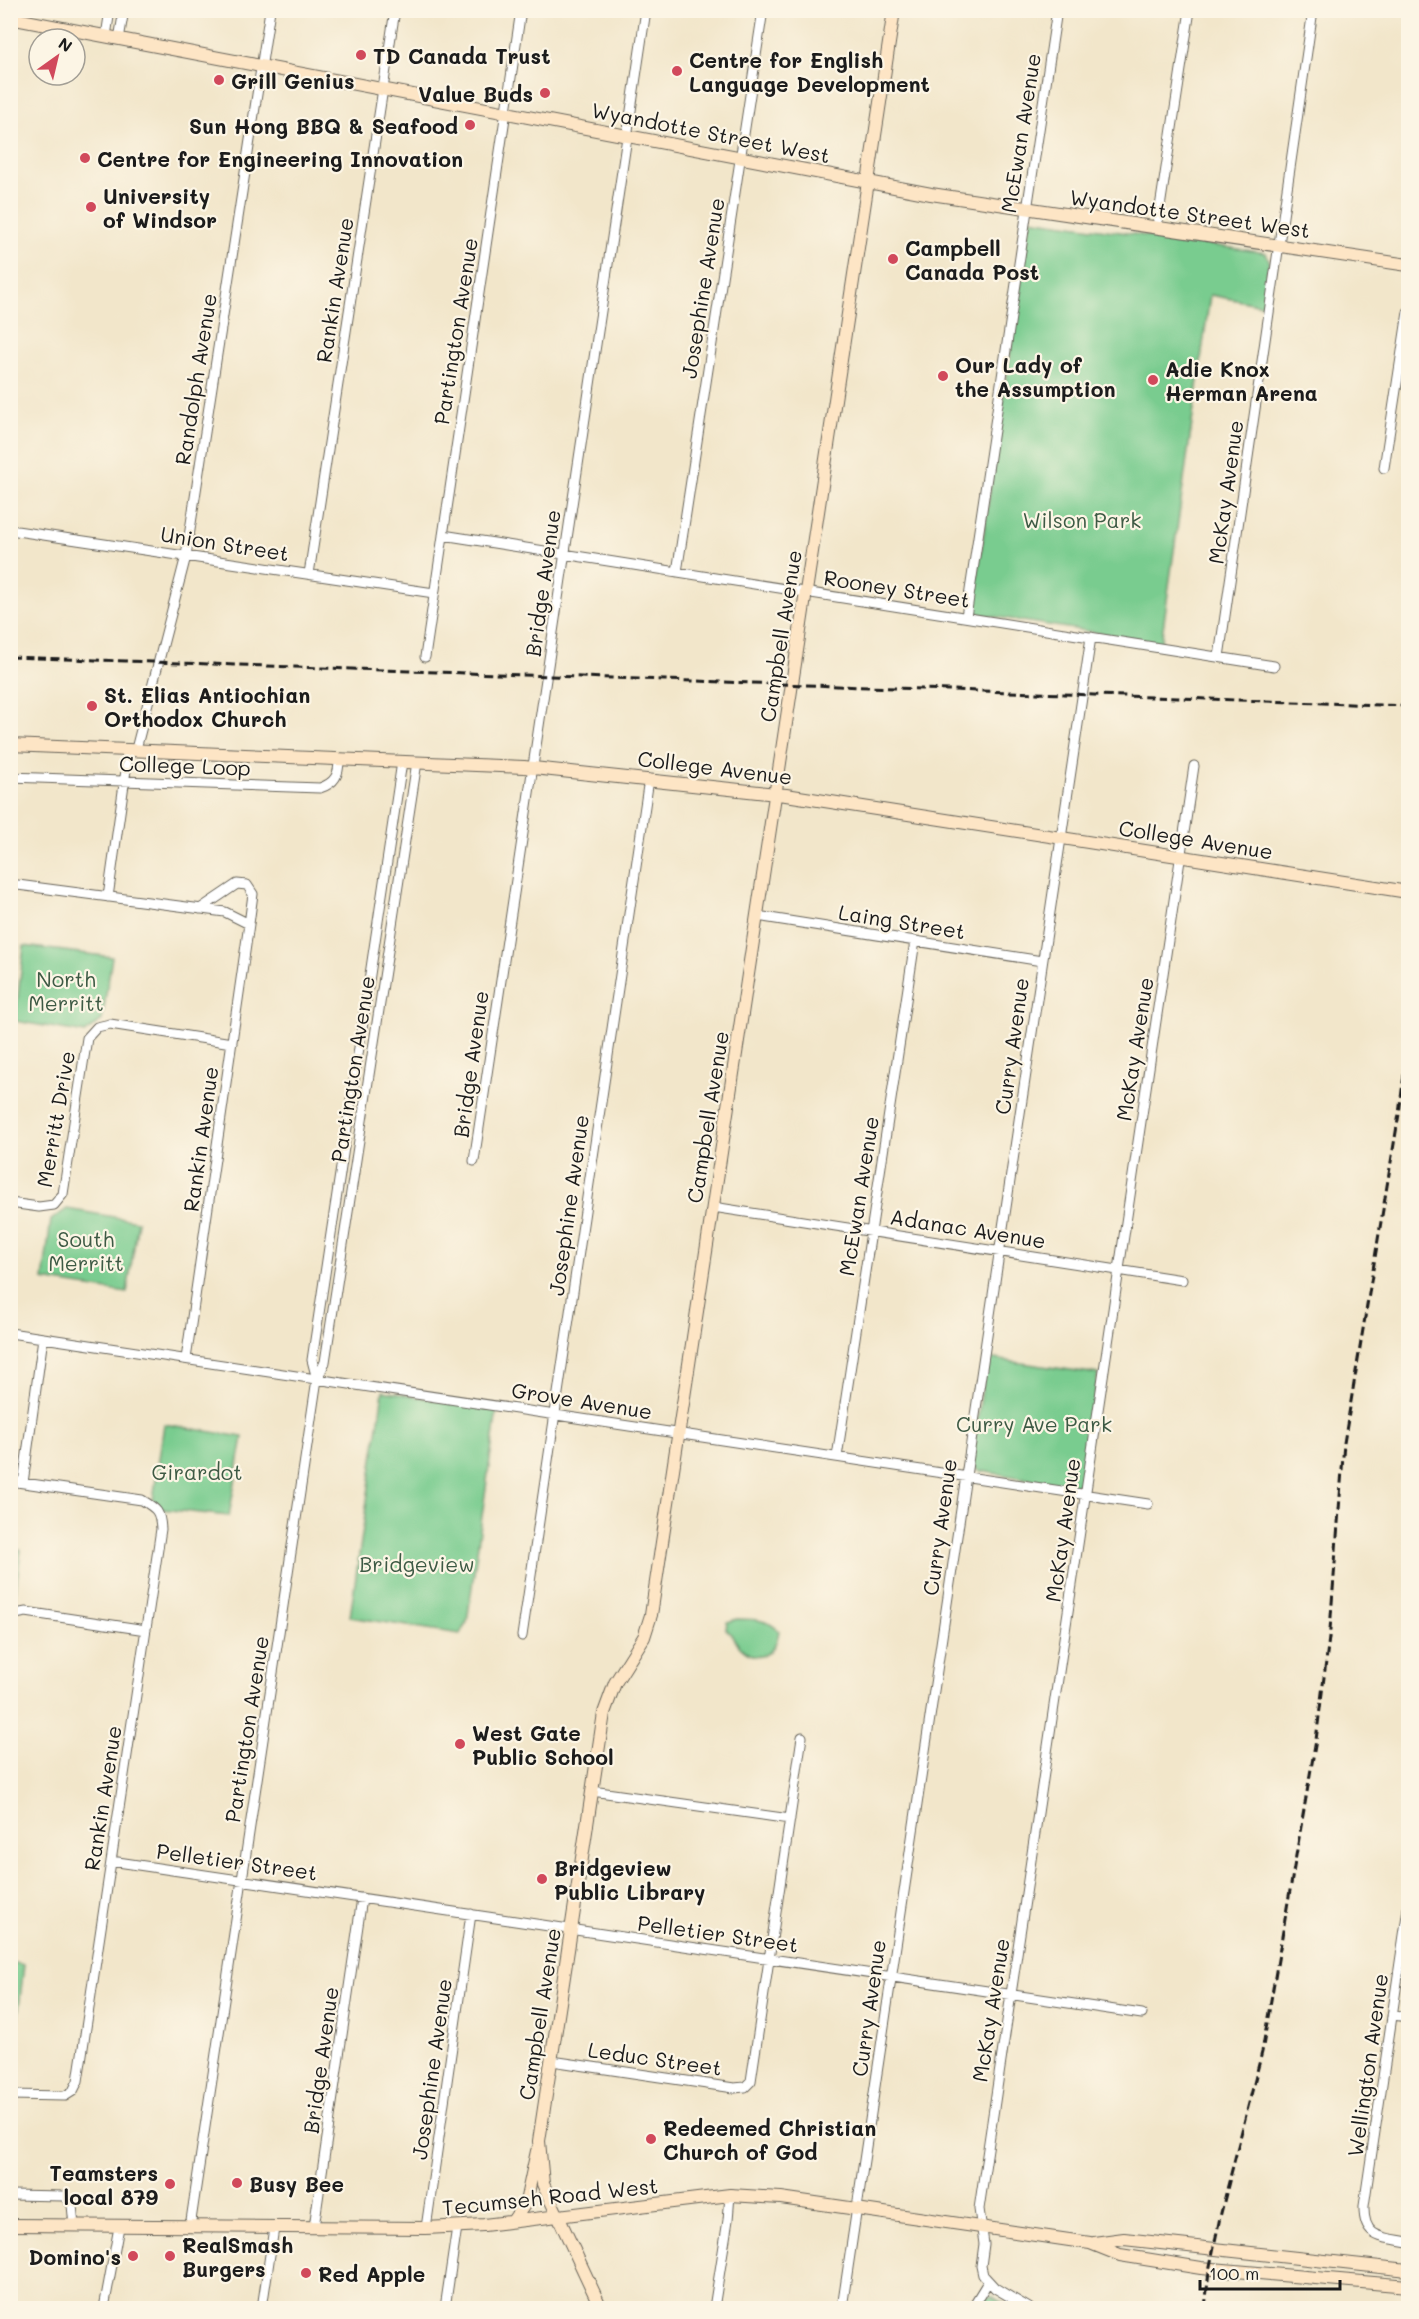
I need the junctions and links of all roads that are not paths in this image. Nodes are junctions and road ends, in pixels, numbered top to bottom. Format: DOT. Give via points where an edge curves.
graph roads {
  1 [pos="110,10"];
  2 [pos="124,10"];
  3 [pos="270,10"];
  4 [pos="395,10"];
  5 [pos="521,10"];
  6 [pos="646,10"];
  7 [pos="763,10"];
  8 [pos="894,10"];
  9 [pos="1057,10"];
  10 [pos="1190,10"];
  11 [pos="1313,10"];
  12 [pos="10,18"];
  13 [pos="106,36"];
  14 [pos="119,39"];
  15 [pos="261,66"];
  16 [pos="383,89"];
  17 [pos="506,113"];
  18 [pos="627,136"];
  19 [pos="740,158"];
  20 [pos="869,182"];
  21 [pos="1027,208"];
  22 [pos="1157,227"];
  23 [pos="1279,246"];
  24 [pos="1408,265"];
  25 [pos="1408,312"];
  26 [pos="1384,468"];
  27 [pos="10,530"];
  28 [pos="443,535"];
  29 [pos="564,554"];
  30 [pos="186,556"];
  31 [pos="677,572"];
  32 [pos="309,574"];
  33 [pos="806,592"];
  34 [pos="434,593"];
  35 [pos="966,617"];
  36 [pos="1091,637"];
  37 [pos="425,657"];
  38 [pos="1219,657"];
  39 [pos="1274,666"];
  40 [pos="10,745"];
  41 [pos="133,749"];
  42 [pos="339,760"];
  43 [pos="402,762"];
  44 [pos="417,762"];
  45 [pos="1194,766"];
  46 [pos="532,767"];
  47 [pos="10,777"];
  48 [pos="649,779"];
  49 [pos="124,781"];
  50 [pos="775,794"];
  51 [pos="1060,837"];
  52 [pos="1181,856"];
  53 [pos="10,884"];
  54 [pos="1406,891"];
  55 [pos="108,897"];
  56 [pos="200,909"];
  57 [pos="757,916"];
  58 [pos="249,924"];
  59 [pos="915,941"];
  60 [pos="1042,961"];
  61 [pos="232,1043"];
  62 [pos="474,1161"];
  63 [pos="10,1203"];
  64 [pos="713,1207"];
  65 [pos="871,1231"];
  66 [pos="999,1251"];
  67 [pos="1119,1269"];
  68 [pos="1182,1280"];
  69 [pos="10,1333"];
  70 [pos="43,1338"];
  71 [pos="186,1359"];
  72 [pos="317,1379"];
  73 [pos="555,1414"];
  74 [pos="679,1433"];
  75 [pos="837,1457"];
  76 [pos="965,1476"];
  77 [pos="10,1481"];
  78 [pos="23,1483"];
  79 [pos="1086,1494"];
  80 [pos="1148,1504"];
  81 [pos="10,1615"];
  82 [pos="146,1630"];
  83 [pos="522,1636"];
  84 [pos="802,1737"];
  85 [pos="592,1791"];
  86 [pos="790,1819"];
  87 [pos="111,1861"];
  88 [pos="242,1880"];
  89 [pos="362,1898"];
  90 [pos="1408,1908"];
  91 [pos="471,1914"];
  92 [pos="572,1929"];
  93 [pos="769,1958"];
  94 [pos="891,1976"];
  95 [pos="1011,1994"];
  96 [pos="1142,2014"];
  97 [pos="1392,2015"];
  98 [pos="1408,2017"];
  99 [pos="552,2061"];
  100 [pos="10,2095"];
  101 [pos="540,2141"];
  102 [pos="10,2195"];
  103 [pos="730,2195"];
  104 [pos="857,2209"];
  105 [pos="559,2216"];
  106 [pos="513,2222"];
  107 [pos="10,2225"];
  108 [pos="74,2226"];
  109 [pos="118,2227"];
  110 [pos="190,2227"];
  111 [pos="315,2227"];
  112 [pos="457,2227"];
  113 [pos="980,2227"];
  114 [pos="274,2228"];
  115 [pos="426,2228"];
  116 [pos="1408,2242"];
  117 [pos="1090,2243"];
  118 [pos="1408,2270"];
  119 [pos="988,2282"];
  120 [pos="1408,2286"];
  121 [pos="104,2308"];
  122 [pos="262,2308"];
  123 [pos="445,2308"];
  124 [pos="601,2308"];
  125 [pos="714,2308"];
  126 [pos="842,2308"];
  127 [pos="972,2308"];
  128 [pos="1029,2308"];
  1 -- 13 [label="street"];
  2 -- 14 [label="street"];
  3 -- 15 [label="street, Randolph Avenue"];
  4 -- 16 [label="street, Rankin Avenue"];
  5 -- 17 [label="street, Partington Avenue"];
  6 -- 18 [label="street, Bridge Avenue"];
  7 -- 19 [label="street, Josephine Avenue"];
  8 -- 20 [label="street, Campbell Avenue"];
  9 -- 21 [label="street, McEwan Avenue"];
  10 -- 22 [label="street"];
  11 -- 23 [label="street, McKay Avenue"];
  12 -- 13 [label="street, Wyandotte Street West"];
  13 -- 14 [label="street, Wyandotte Street West"];
  14 -- 15 [label="street, Wyandotte Street West"];
  15 -- 16 [label="street, Wyandotte Street West"];
  15 -- 30 [label="street, Randolph Avenue"];
  16 -- 17 [label="street, Wyandotte Street West"];
  16 -- 32 [label="street, Rankin Avenue"];
  17 -- 18 [label="street, Wyandotte Street West"];
  17 -- 28 [label="street, Partington Avenue"];
  18 -- 19 [label="street, Wyandotte Street West"];
  18 -- 29 [label="street, Bridge Avenue"];
  19 -- 20 [label="street, Wyandotte Street West"];
  19 -- 31 [label="street, Josephine Avenue"];
  20 -- 21 [label="street, Wyandotte Street West"];
  20 -- 33 [label="street, Campbell Avenue"];
  21 -- 22 [label="street, Wyandotte Street West"];
  21 -- 35 [label="street, McEwan Avenue"];
  22 -- 23 [label="street, Wyandotte Street West"];
  23 -- 24 [label="street, Wyandotte Street West"];
  23 -- 38 [label="street, McKay Avenue"];
  25 -- 26 [label="street"];
  27 -- 30 [label="street, Union Street"];
  28 -- 29 [label="street, Rooney Street"];
  28 -- 34 [label="street, Partington Avenue"];
  29 -- 31 [label="street, Rooney Street"];
  29 -- 46 [label="street, Bridge Avenue"];
  30 -- 32 [label="street, Union Street"];
  30 -- 41 [label="street, Randolph Avenue"];
  31 -- 33 [label="street, Rooney Street"];
  32 -- 34 [label="street, Union Street"];
  33 -- 35 [label="street, Rooney Street"];
  33 -- 50 [label="street, Campbell Avenue"];
  34 -- 37 [label="street, Partington Avenue"];
  35 -- 36 [label="street, Rooney Street"];
  36 -- 38 [label="street, Rooney Street"];
  36 -- 51 [label="street, Curry Avenue"];
  38 -- 39 [label="street, Rooney Street"];
  40 -- 41 [label="street, College Avenue"];
  41 -- 42 [label="street, College Avenue"];
  41 -- 49 [label="street, Randolph Avenue"];
  42 -- 43 [label="street, College Avenue"];
  42 -- 49 [label="street, College Loop" via="336,778 320,788"];
  43 -- 44 [label="street, College Avenue"];
  43 -- 72 [label="street, Partington Avenue" via="312,1360"];
  44 -- 46 [label="street, College Avenue"];
  44 -- 72 [label="street, Partington Avenue" via="325,1362"];
  45 -- 52 [label="street, McKay Avenue"];
  46 -- 48 [label="street, College Avenue"];
  46 -- 62 [label="street, Bridge Avenue"];
  47 -- 49 [label="street, College Loop"];
  48 -- 50 [label="street, College Avenue"];
  48 -- 73 [label="street, Josephine Avenue"];
  49 -- 55 [label="street, Randolph Avenue"];
  50 -- 51 [label="street, College Avenue"];
  50 -- 57 [label="street, Campbell Avenue"];
  51 -- 52 [label="street, College Avenue"];
  51 -- 60 [label="street, Curry Avenue"];
  52 -- 54 [label="street, College Avenue"];
  52 -- 67 [label="street, McKay Avenue"];
  53 -- 55 [label="street"];
  55 -- 56 [label="street"];
  56 -- 58 [label="street" via="225,912"];
  56 -- 58 [label="street, Rankin Avenue" via="237,884 247,885 253,894"];
  57 -- 59 [label="street, Laing Street"];
  57 -- 64 [label="street, Campbell Avenue"];
  58 -- 61 [label="street, Rankin Avenue"];
  59 -- 60 [label="street, Laing Street"];
  59 -- 65 [label="street, McEwan Avenue"];
  60 -- 66 [label="street, Curry Avenue"];
  61 -- 63 [label="street, Merritt Drive" via="110,1024 98,1027 87,1038 63,1194 54,1205"];
  61 -- 71 [label="street, Rankin Avenue"];
  64 -- 65 [label="street, Adanac Avenue"];
  64 -- 74 [label="street, Campbell Avenue"];
  65 -- 66 [label="street, Adanac Avenue"];
  65 -- 75 [label="street, McEwan Avenue"];
  66 -- 67 [label="street, Adanac Avenue"];
  66 -- 76 [label="street, Curry Avenue"];
  67 -- 68 [label="street, Adanac Avenue"];
  67 -- 79 [label="street, McKay Avenue"];
  69 -- 70 [label="street, Grove Avenue"];
  70 -- 71 [label="street, Grove Avenue"];
  70 -- 78 [label="street"];
  71 -- 72 [label="street, Grove Avenue"];
  72 -- 73 [label="street, Grove Avenue"];
  72 -- 88 [label="street, Partington Avenue"];
  73 -- 74 [label="street, Grove Avenue"];
  73 -- 83 [label="street, Josephine Avenue"];
  74 -- 75 [label="street, Grove Avenue"];
  74 -- 85 [label="street, Campbell Avenue" via="651,1615 644,1637 615,1683 604,1713"];
  75 -- 76 [label="street, Grove Avenue"];
  76 -- 79 [label="street, Grove Avenue"];
  76 -- 94 [label="street, Curry Avenue"];
  77 -- 78 [label="street"];
  78 -- 82 [label="street, Rankin Avenue" via="142,1500 156,1509 161,1529"];
  79 -- 80 [label="street, Grove Avenue"];
  79 -- 95 [label="street, McKay Avenue"];
  81 -- 82 [label="street" via="26,1612"];
  82 -- 87 [label="street, Rankin Avenue"];
  84 -- 86 [label="street"];
  85 -- 86 [label="street"];
  85 -- 92 [label="street, Campbell Avenue"];
  86 -- 93 [label="street"];
  87 -- 88 [label="street, Pelletier Street"];
  87 -- 100 [label="street, Rankin Avenue" via="78,2081 65,2096"];
  88 -- 89 [label="street, Pelletier Street"];
  88 -- 110 [label="street, Partington Avenue"];
  89 -- 91 [label="street, Pelletier Street"];
  89 -- 111 [label="street, Bridge Avenue"];
  90 -- 97 [label="street, Wellington Avenue"];
  91 -- 92 [label="street, Pelletier Street"];
  91 -- 115 [label="street, Josephine Avenue"];
  92 -- 93 [label="street, Pelletier Street"];
  92 -- 99 [label="street, Campbell Avenue"];
  93 -- 94 [label="street, Pelletier Street"];
  93 -- 99 [label="street, Leduc Street" via="751,2081 745,2087"];
  94 -- 95 [label="street, Pelletier Street"];
  94 -- 104 [label="street, Curry Avenue"];
  95 -- 96 [label="street, Pelletier Street"];
  95 -- 113 [label="street, McKay Avenue" via="979,2209"];
  97 -- 98 [label="street"];
  97 -- 116 [label="street, Wellington Avenue" via="1364,2220 1377,2236"];
  99 -- 101 [label="street, Campbell Avenue"];
  101 -- 105 [label="street, Campbell Avenue" via="543,2184"];
  101 -- 106 [label="street" via="526,2202"];
  102 -- 108 [label="street" via="64,2196 72,2205"];
  103 -- 104 [label="street, Tecumseh Road West"];
  103 -- 105 [label="street, Tecumseh Road West"];
  103 -- 125 [label="street"];
  104 -- 113 [label="street, Tecumseh Road West"];
  104 -- 126 [label="street, Curry Avenue"];
  105 -- 106 [label="street, Tecumseh Road West"];
  105 -- 124 [label="street, Campbell Avenue"];
  106 -- 112 [label="street, Tecumseh Road West"];
  107 -- 108 [label="street, Tecumseh Road West"];
  108 -- 109 [label="street, Tecumseh Road West"];
  109 -- 110 [label="street, Tecumseh Road West"];
  109 -- 121 [label="street"];
  110 -- 114 [label="street, Tecumseh Road West"];
  111 -- 114 [label="street, Tecumseh Road West"];
  111 -- 115 [label="street, Tecumseh Road West"];
  112 -- 115 [label="street, Tecumseh Road West"];
  112 -- 123 [label="street"];
  113 -- 117 [label="street, Tecumseh Road West"];
  113 -- 119 [label="street, McKay Avenue" via="984,2244 981,2266"];
  114 -- 122 [label="street"];
  117 -- 118 [label="street, Tecumseh Road West" via="1124,2239"];
  117 -- 120 [label="street, Tecumseh Road West" via="1120,2255 1201,2268"];
  119 -- 127 [label="street"];
  119 -- 128 [label="street"];
}
